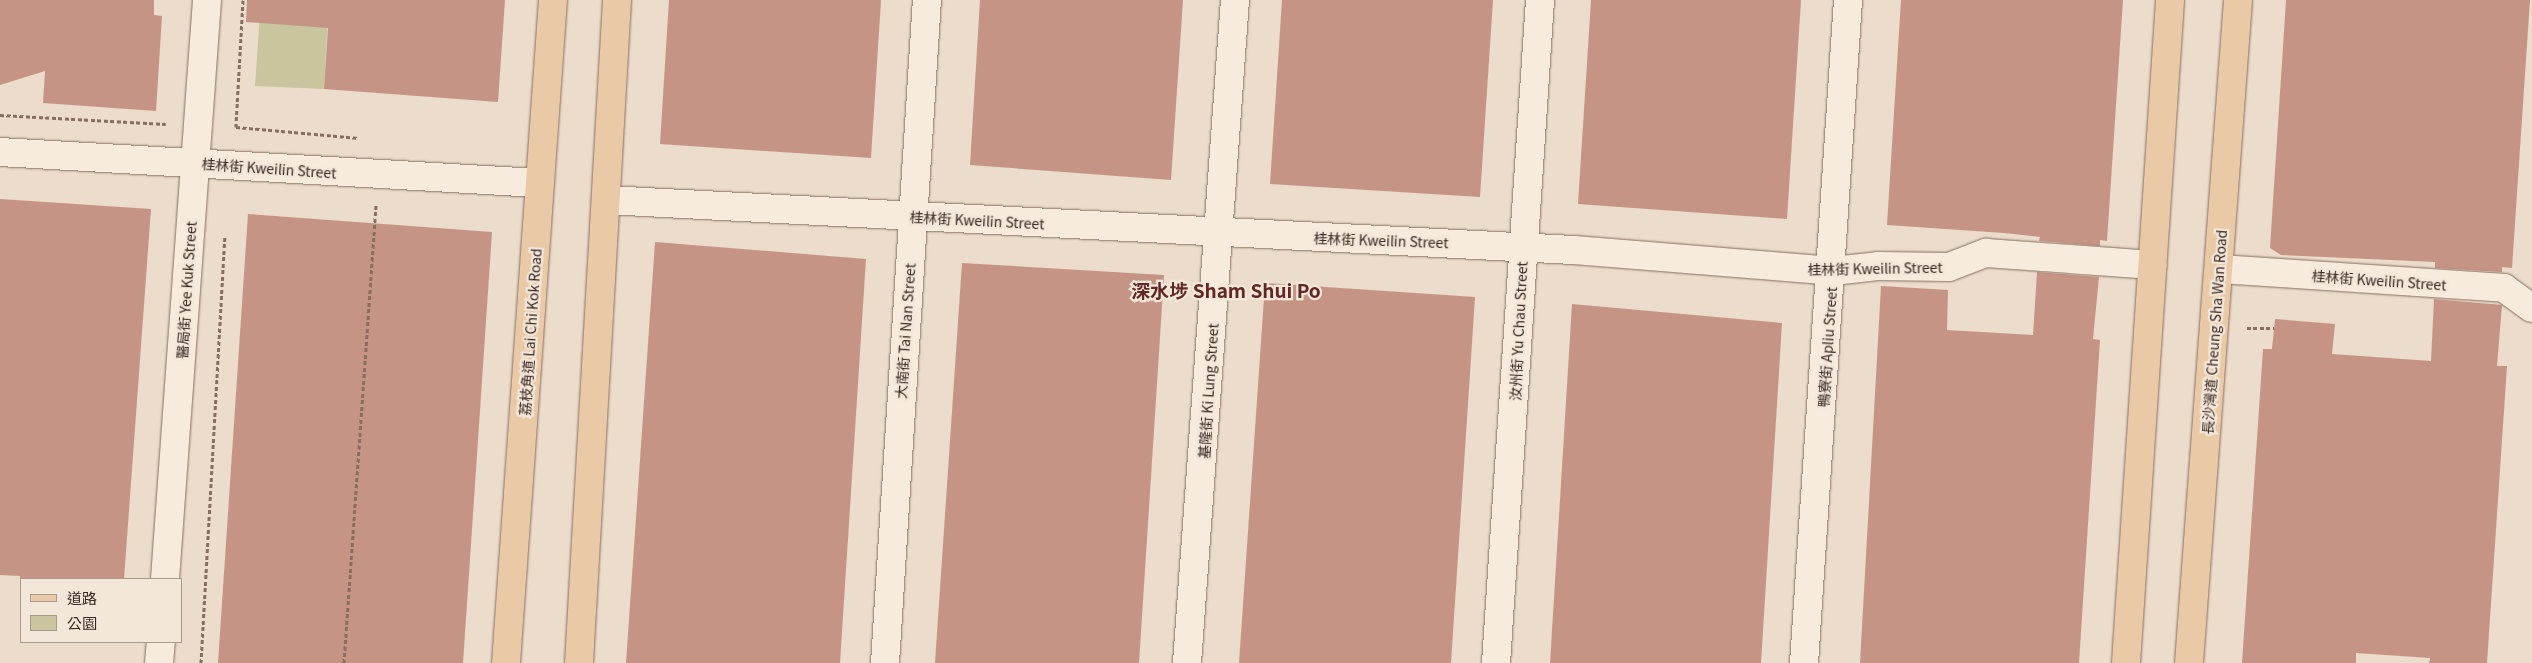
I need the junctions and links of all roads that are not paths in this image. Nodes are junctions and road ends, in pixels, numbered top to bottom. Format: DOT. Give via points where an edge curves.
graph roads {
  1 [pos="207,0"];
  2 [pos="553,0"];
  3 [pos="617,0"];
  4 [pos="927,0"];
  5 [pos="1235,0"];
  6 [pos="1540,0"];
  7 [pos="1848,0"];
  8 [pos="2170,0"];
  9 [pos="2238,0"];
  10 [pos="0,152"];
  11 [pos="196,163"];
  12 [pos="538,183"];
  13 [pos="606,200"];
  14 [pos="912,216"];
  15 [pos="1219,234"];
  16 [pos="1522,249"];
  17 [pos="2153,265"];
  18 [pos="2220,269"];
  19 [pos="1833,271"];
  20 [pos="2532,308"];
  21 [pos="166,578"];
  22 [pos="161,643"];
  23 [pos="159,663"];
  24 [pos="506,663"];
  25 [pos="579,663"];
  26 [pos="885,663"];
  27 [pos="1187,663"];
  28 [pos="1496,663"];
  29 [pos="1804,663"];
  30 [pos="2126,663"];
  31 [pos="2189,663"];
  1 -- 11 [label="street, 醫局街 Yee Kuk Street"];
  2 -- 12 [label="main road, 荔枝角道 Lai Chi Kok Road"];
  3 -- 13 [label="main road"];
  4 -- 14 [label="street, 大南街 Tai Nan Street"];
  5 -- 15 [label="street, 基隆街 Ki Lung Street"];
  6 -- 16 [label="street, 汝州街 Yu Chau Street"];
  7 -- 19 [label="street, 鴨寮街 Apliu Street"];
  8 -- 17 [label="main road"];
  9 -- 18 [label="main road, 長沙灣道 Cheung Sha Wan Road"];
  10 -- 11 [label="street, 桂林街 Kweilin Street"];
  11 -- 12 [label="street, 桂林街 Kweilin Street"];
  11 -- 21 [label="street, 醫局街 Yee Kuk Street"];
  12 -- 24 [label="main road, 荔枝角道 Lai Chi Kok Road"];
  13 -- 14 [label="street, 桂林街 Kweilin Street"];
  13 -- 25 [label="main road"];
  14 -- 15 [label="street, 桂林街 Kweilin Street"];
  14 -- 26 [label="street, 大南街 Tai Nan Street"];
  15 -- 16 [label="street, 桂林街 Kweilin Street"];
  15 -- 27 [label="street, 基隆街 Ki Lung Street"];
  16 -- 19 [label="street, 桂林街 Kweilin Street"];
  16 -- 28 [label="street, 汝州街 Yu Chau Street"];
  17 -- 19 [label="street, 桂林街 Kweilin Street" via="1986,253 1949,268 1878,266"];
  17 -- 30 [label="main road"];
  18 -- 20 [label="street, 桂林街 Kweilin Street" via="2504,288"];
  18 -- 31 [label="main road, 長沙灣道 Cheung Sha Wan Road"];
  19 -- 29 [label="street, 鴨寮街 Apliu Street"];
  22 -- 23 [label="street"];
}
